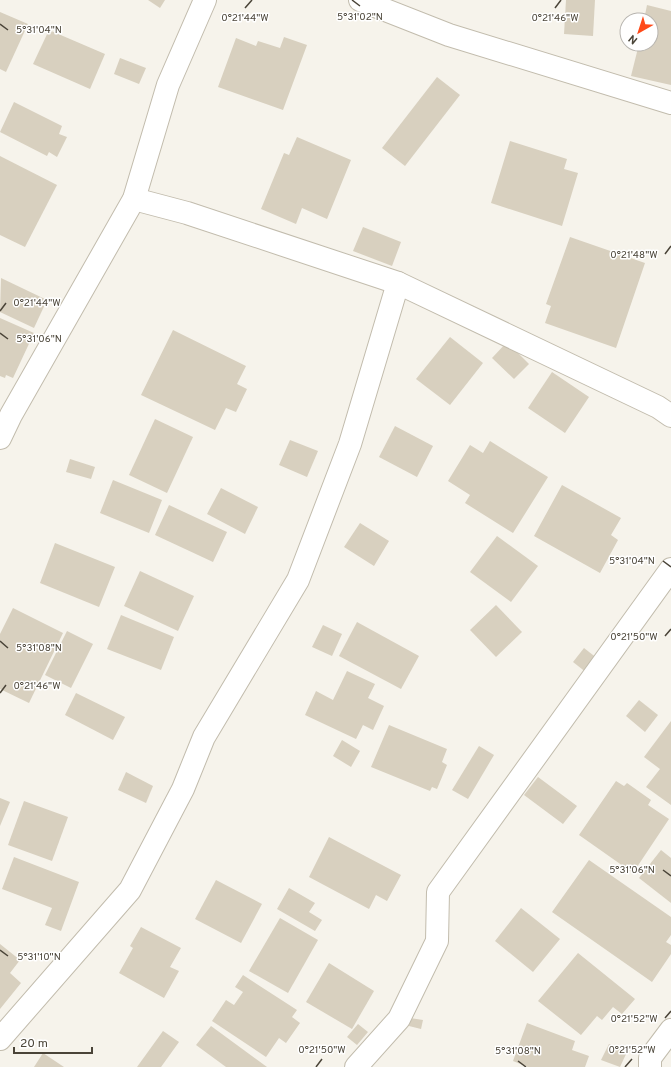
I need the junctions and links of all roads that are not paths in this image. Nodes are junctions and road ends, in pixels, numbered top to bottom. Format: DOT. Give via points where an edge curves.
graph roads {
  1 [pos="205,0"];
  2 [pos="360,0"];
  3 [pos="671,103"];
  4 [pos="134,199"];
  5 [pos="398,283"];
  6 [pos="671,416"];
  7 [pos="0,438"];
  8 [pos="671,569"];
  9 [pos="671,1030"];
  10 [pos="0,1039"];
  11 [pos="356,1067"];
  12 [pos="650,1067"];
  1 -- 4 [label="street" via="168,85"];
  2 -- 3 [label="street" via="449,35"];
  4 -- 5 [label="street" via="187,213"];
  4 -- 7 [label="street"];
  5 -- 6 [label="street" via="658,407"];
  5 -- 10 [label="street" via="350,444 298,580 204,737 183,789 130,890"];
  8 -- 11 [label="street" via="438,892 437,941 399,1019"];
  9 -- 12 [label="street" via="650,1058"];
}
